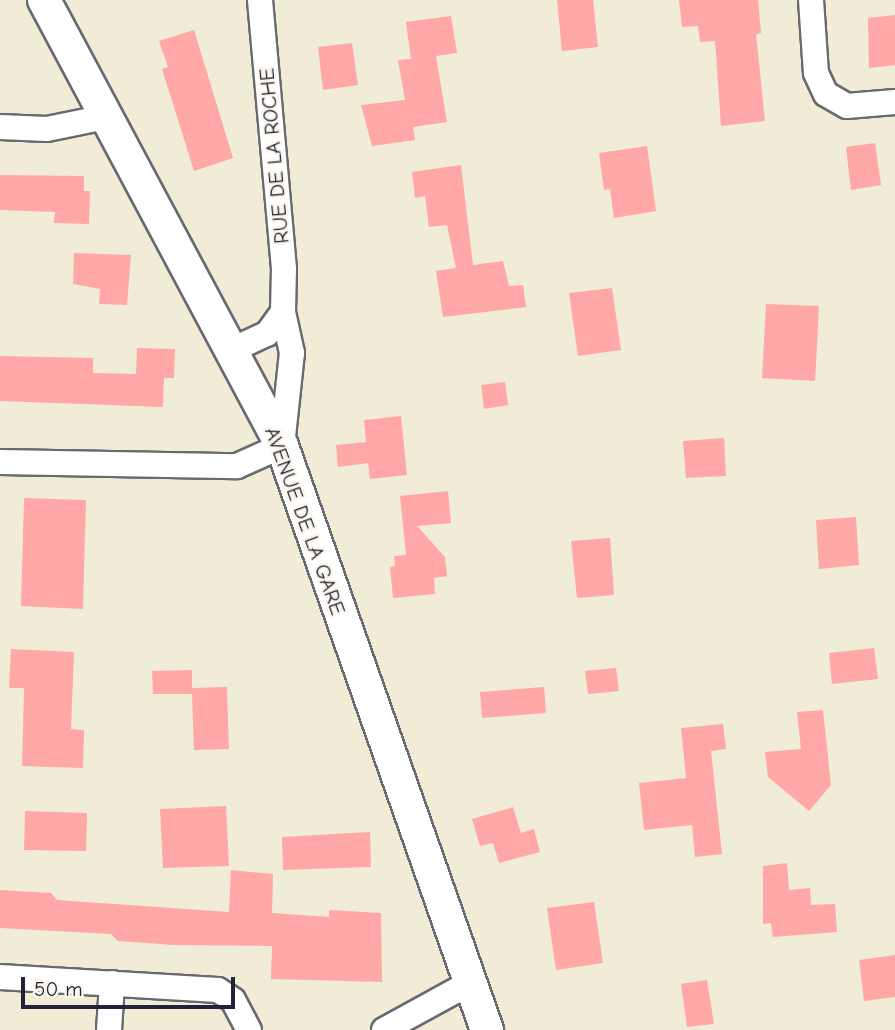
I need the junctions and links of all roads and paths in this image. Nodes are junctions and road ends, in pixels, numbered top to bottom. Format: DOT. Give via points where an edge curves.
graph roads {
  1 [pos="44,0"];
  2 [pos="260,0"];
  3 [pos="811,0"];
  4 [pos="895,102"];
  5 [pos="106,117"];
  6 [pos="0,127"];
  7 [pos="283,312"];
  8 [pos="232,350"];
  9 [pos="282,446"];
  10 [pos="0,462"];
  11 [pos="0,977"];
  12 [pos="112,983"];
  13 [pos="468,984"];
  14 [pos="108,1030"];
  15 [pos="249,1030"];
  16 [pos="384,1030"];
  17 [pos="487,1030"];
  1 -- 5 [label="street, AVENUE DE LA GARE"];
  2 -- 7 [label="street, RUE DE LA ROCHE" via="284,269"];
  3 -- 4 [label="street" via="816,74 827,94 848,106"];
  5 -- 6 [label="street" via="47,129"];
  5 -- 8 [label="street, AVENUE DE LA GARE"];
  7 -- 8 [label="street" via="267,334"];
  7 -- 9 [label="street, RUE DE LA ROCHE" via="292,353"];
  8 -- 9 [label="street, AVENUE DE LA GARE"];
  9 -- 10 [label="street" via="237,466"];
  9 -- 13 [label="street, AVENUE DE LA GARE"];
  11 -- 12 [label="street"];
  12 -- 14 [label="street"];
  12 -- 15 [label="street" via="218,990 233,1000"];
  13 -- 16 [label="street"];
  13 -- 17 [label="street, AVENUE DE LA GARE"];
}
